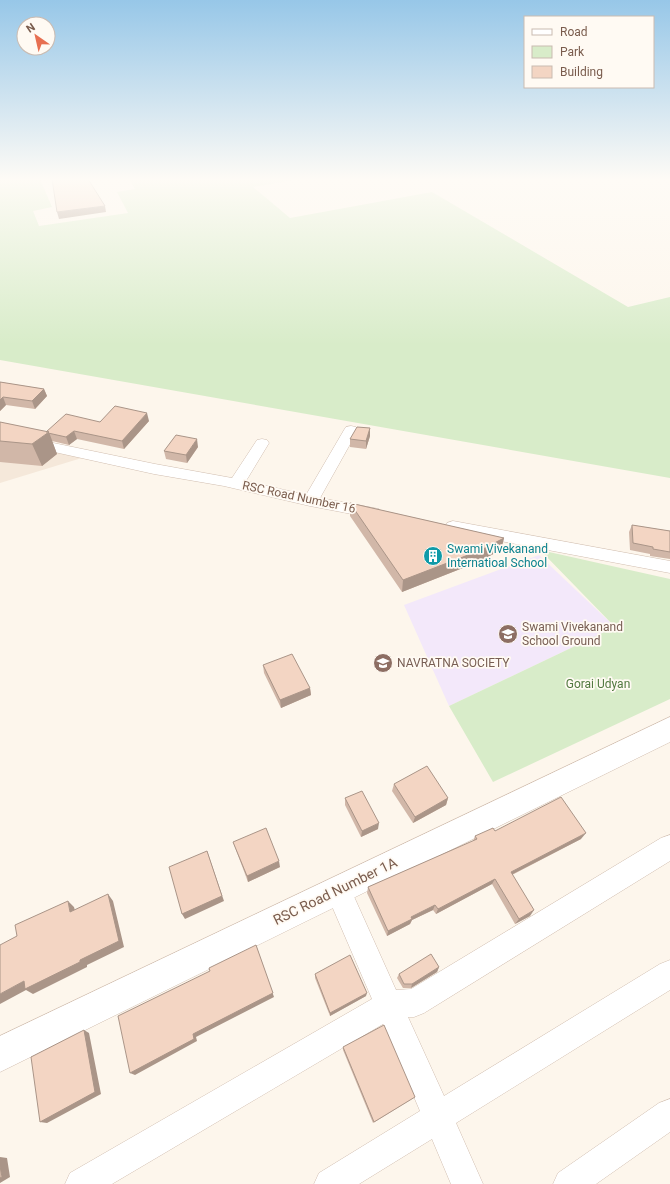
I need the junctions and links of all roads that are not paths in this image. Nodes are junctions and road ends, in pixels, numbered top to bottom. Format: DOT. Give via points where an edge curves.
graph roads {
  1 [pos="351,430"];
  2 [pos="0,436"];
  3 [pos="262,443"];
  4 [pos="236,484"];
  5 [pos="310,501"];
  6 [pos="390,516"];
  7 [pos="442,525"];
  8 [pos="670,567"];
  9 [pos="670,729"];
  10 [pos="670,847"];
  11 [pos="338,890"];
  12 [pos="670,974"];
  13 [pos="390,1004"];
  14 [pos="0,1054"];
  15 [pos="670,1114"];
  16 [pos="438,1117"];
  17 [pos="81,1184"];
  18 [pos="330,1184"];
  19 [pos="467,1184"];
  20 [pos="569,1184"];
  1 -- 5 [label="street"];
  2 -- 4 [label="street, RSC Road Number 16"];
  3 -- 4 [label="street"];
  4 -- 5 [label="street, RSC Road Number 16"];
  5 -- 6 [label="street, RSC Road Number 16"];
  7 -- 8 [label="street"];
  9 -- 11 [label="street, RSC Road Number 1A"];
  10 -- 13 [label="street" via="414,1003"];
  11 -- 13 [label="street"];
  11 -- 14 [label="street, RSC Road Number 1A"];
  12 -- 16 [label="street"];
  13 -- 16 [label="street"];
  13 -- 17 [label="street"];
  15 -- 20 [label="street"];
  16 -- 18 [label="street"];
  16 -- 19 [label="street"];
}
